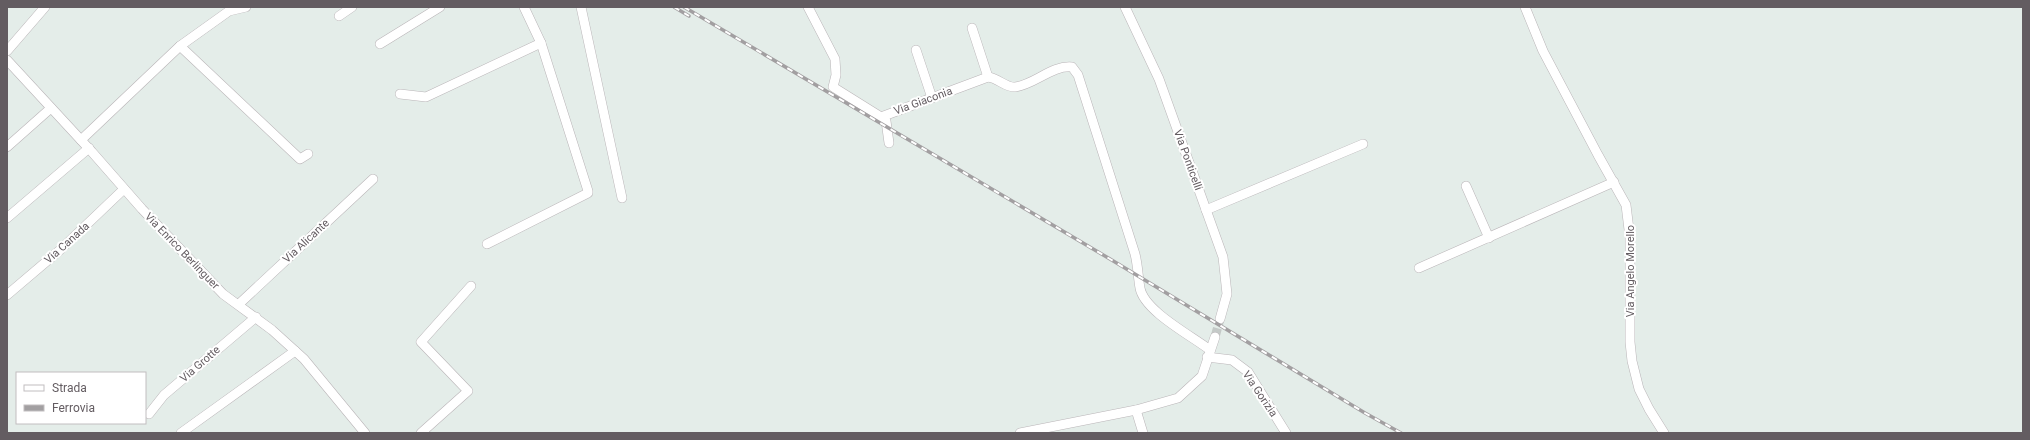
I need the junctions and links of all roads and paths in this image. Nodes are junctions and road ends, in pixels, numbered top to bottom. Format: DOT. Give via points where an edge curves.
graph roads {
  1 [pos="45,7"];
  2 [pos="246,7"];
  3 [pos="352,7"];
  4 [pos="440,7"];
  5 [pos="524,7"];
  6 [pos="581,7"];
  7 [pos="808,7"];
  8 [pos="1125,7"];
  9 [pos="1525,7"];
  10 [pos="339,16"];
  11 [pos="972,28"];
  12 [pos="541,43"];
  13 [pos="380,44"];
  14 [pos="180,46"];
  15 [pos="916,50"];
  16 [pos="7,52"];
  17 [pos="7,60"];
  18 [pos="988,77"];
  19 [pos="400,94"];
  20 [pos="932,98"];
  21 [pos="51,108"];
  22 [pos="881,117"];
  23 [pos="81,140"];
  24 [pos="889,143"];
  25 [pos="1363,144"];
  26 [pos="7,147"];
  27 [pos="88,148"];
  28 [pos="308,154"];
  29 [pos="373,179"];
  30 [pos="1614,182"];
  31 [pos="1466,186"];
  32 [pos="124,188"];
  33 [pos="622,198"];
  34 [pos="1206,210"];
  35 [pos="7,218"];
  36 [pos="1490,238"];
  37 [pos="488,244"];
  38 [pos="1419,268"];
  39 [pos="471,286"];
  40 [pos="7,295"];
  41 [pos="239,304"];
  42 [pos="256,317"];
  43 [pos="1220,319"];
  44 [pos="1215,337"];
  45 [pos="295,351"];
  46 [pos="1208,353"];
  47 [pos="1136,410"];
  48 [pos="149,414"];
  49 [pos="181,433"];
  50 [pos="365,433"];
  51 [pos="421,433"];
  52 [pos="1020,433"];
  53 [pos="1143,433"];
  54 [pos="1286,433"];
  55 [pos="1664,433"];
  1 -- 16 [label="street"];
  2 -- 14 [label="street" via="229,11"];
  3 -- 10 [label="street"];
  4 -- 13 [label="street"];
  5 -- 12 [label="street"];
  6 -- 33 [label="street"];
  7 -- 22 [label="street, Via Giaconia" via="834,59 836,75 833,87"];
  8 -- 34 [label="street, Via Ponticelli" via="1159,79"];
  9 -- 30 [label="street, Via Angelo Morello" via="1543,51"];
  11 -- 18 [label="street"];
  12 -- 19 [label="street" via="426,97"];
  12 -- 37 [label="street" via="581,164 588,194"];
  14 -- 23 [label="street"];
  14 -- 28 [label="street" via="300,159"];
  15 -- 20 [label="street"];
  17 -- 21 [label="street, Via Enrico Berlinguer"];
  18 -- 20 [label="street, Via Giaconia"];
  18 -- 46 [label="street" via="1016,87 1064,68 1074,69 1082,86 1135,254 1140,289 1163,318"];
  20 -- 22 [label="street, Via Giaconia"];
  21 -- 23 [label="street, Via Enrico Berlinguer"];
  21 -- 26 [label="street"];
  22 -- 24 [label="street" via="886,121"];
  23 -- 27 [label="street, Via Enrico Berlinguer"];
  25 -- 34 [label="street"];
  27 -- 32 [label="street, Via Enrico Berlinguer"];
  27 -- 35 [label="street"];
  29 -- 41 [label="street, Via Alicante"];
  30 -- 36 [label="street"];
  30 -- 55 [label="street, Via Angelo Morello" via="1626,205 1630,224 1630,342 1634,372 1644,399"];
  31 -- 36 [label="street"];
  32 -- 40 [label="street, Via Canada" via="60,250"];
  32 -- 41 [label="street, Via Enrico Berlinguer" via="223,294"];
  34 -- 43 [label="street, Via Ponticelli" via="1223,257 1227,294"];
  36 -- 38 [label="street"];
  39 -- 51 [label="street" via="421,342 468,390"];
  41 -- 42 [label="street, Via Enrico Berlinguer"];
  42 -- 45 [label="street, Via Enrico Berlinguer"];
  42 -- 48 [label="street, Via Grotte" via="164,395"];
  44 -- 46 [label="street"];
  45 -- 49 [label="street"];
  45 -- 50 [label="street, Via Enrico Berlinguer"];
  46 -- 47 [label="street" via="1202,376 1178,398"];
  46 -- 54 [label="street, Via Gorizia" via="1232,360 1248,372"];
  47 -- 52 [label="street"];
  47 -- 53 [label="street"];
}
